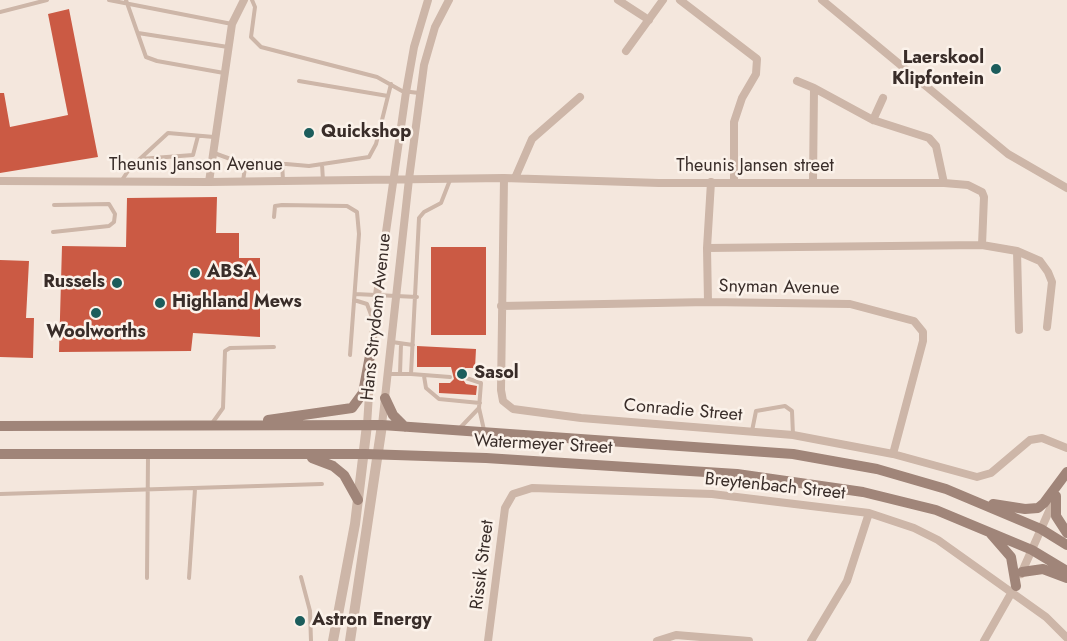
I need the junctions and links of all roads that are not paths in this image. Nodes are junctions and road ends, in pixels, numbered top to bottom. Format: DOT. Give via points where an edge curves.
graph roads {
  1 [pos="47,0"];
  2 [pos="109,0"];
  3 [pos="252,0"];
  4 [pos="428,0"];
  5 [pos="449,0"];
  6 [pos="618,0"];
  7 [pos="663,0"];
  8 [pos="680,0"];
  9 [pos="822,0"];
  10 [pos="241,1"];
  11 [pos="127,2"];
  12 [pos="0,12"];
  13 [pos="649,20"];
  14 [pos="232,24"];
  15 [pos="137,33"];
  16 [pos="229,48"];
  17 [pos="626,51"];
  18 [pos="225,73"];
  19 [pos="299,81"];
  20 [pos="797,81"];
  21 [pos="391,84"];
  22 [pos="814,88"];
  23 [pos="406,92"];
  24 [pos="420,93"];
  25 [pos="388,96"];
  26 [pos="580,97"];
  27 [pos="883,98"];
  28 [pos="873,120"];
  29 [pos="198,136"];
  30 [pos="216,138"];
  31 [pos="214,153"];
  32 [pos="140,159"];
  33 [pos="282,163"];
  34 [pos="322,164"];
  35 [pos="247,165"];
  36 [pos="450,178"];
  37 [pos="504,178"];
  38 [pos="515,178"];
  39 [pos="409,179"];
  40 [pos="0,181"];
  41 [pos="122,181"];
  42 [pos="323,181"];
  43 [pos="393,181"];
  44 [pos="813,181"];
  45 [pos="210,182"];
  46 [pos="243,182"];
  47 [pos="283,182"];
  48 [pos="711,182"];
  49 [pos="734,182"];
  50 [pos="944,183"];
  51 [pos="1067,189"];
  52 [pos="54,205"];
  53 [pos="274,217"];
  54 [pos="53,232"];
  55 [pos="982,245"];
  56 [pos="707,248"];
  57 [pos="1017,251"];
  58 [pos="355,294"];
  59 [pos="376,295"];
  60 [pos="396,296"];
  61 [pos="417,297"];
  62 [pos="354,300"];
  63 [pos="708,302"];
  64 [pos="501,306"];
  65 [pos="374,324"];
  66 [pos="1047,327"];
  67 [pos="1019,330"];
  68 [pos="391,342"];
  69 [pos="401,344"];
  70 [pos="372,345"];
  71 [pos="413,345"];
  72 [pos="274,347"];
  73 [pos="350,355"];
  74 [pos="388,374"];
  75 [pos="400,374"];
  76 [pos="411,374"];
  77 [pos="424,376"];
  78 [pos="450,377"];
  79 [pos="466,378"];
  80 [pos="385,398"];
  81 [pos="479,405"];
  82 [pos="210,424"];
  83 [pos="248,425"];
  84 [pos="367,425"];
  85 [pos="382,425"];
  86 [pos="0,426"];
  87 [pos="405,426"];
  88 [pos="459,429"];
  89 [pos="484,431"];
  90 [pos="752,433"];
  91 [pos="793,435"];
  92 [pos="1067,448"];
  93 [pos="0,454"];
  94 [pos="148,454"];
  95 [pos="302,454"];
  96 [pos="365,454"];
  97 [pos="380,454"];
  98 [pos="893,454"];
  99 [pos="1067,471"];
  100 [pos="322,484"];
  101 [pos="195,489"];
  102 [pos="148,491"];
  103 [pos="0,494"];
  104 [pos="513,494"];
  105 [pos="1056,496"];
  106 [pos="358,500"];
  107 [pos="981,503"];
  108 [pos="869,513"];
  109 [pos="985,529"];
  110 [pos="1041,529"];
  111 [pos="1067,533"];
  112 [pos="1067,545"];
  113 [pos="1032,550"];
  114 [pos="1067,571"];
  115 [pos="1022,572"];
  116 [pos="301,577"];
  117 [pos="147,578"];
  118 [pos="189,578"];
  119 [pos="1067,578"];
  120 [pos="1013,590"];
  121 [pos="1067,638"];
  122 [pos="311,641"];
  123 [pos="333,641"];
  124 [pos="350,641"];
  125 [pos="488,641"];
  126 [pos="657,641"];
  127 [pos="749,641"];
  128 [pos="811,641"];
  129 [pos="984,641"];
  1 -- 12 [label="lane"];
  2 -- 11 [label="lane"];
  3 -- 21 [label="lane" via="255,7 251,37 261,47"];
  4 -- 23 [label="street, Hans Strydom Avenue"];
  5 -- 24 [label="street, Hans Strydom Avenue" via="428,46"];
  6 -- 13 [label="street"];
  7 -- 13 [label="street"];
  8 -- 49 [label="street" via="757,59 756,74 734,122"];
  9 -- 51 [label="street" via="1008,154"];
  10 -- 14 [label="street"];
  11 -- 14 [label="lane"];
  11 -- 15 [label="lane"];
  13 -- 17 [label="street"];
  14 -- 16 [label="street"];
  15 -- 16 [label="lane"];
  15 -- 18 [label="lane" via="150,59"];
  16 -- 18 [label="street"];
  18 -- 30 [label="street"];
  19 -- 25 [label="lane"];
  20 -- 22 [label="street"];
  21 -- 23 [label="lane"];
  21 -- 25 [label="lane"];
  22 -- 28 [label="street"];
  22 -- 44 [label="street"];
  23 -- 24 [label="lane"];
  23 -- 43 [label="street, Hans Strydom Avenue"];
  24 -- 39 [label="street, Hans Strydom Avenue"];
  25 -- 34 [label="lane" via="372,154"];
  26 -- 38 [label="street" via="532,139"];
  27 -- 28 [label="street"];
  28 -- 50 [label="street" via="932,141"];
  29 -- 30 [label="lane"];
  29 -- 32 [label="lane" via="168,133"];
  29 -- 32 [label="lane" via="193,155"];
  30 -- 31 [label="street"];
  31 -- 35 [label="lane"];
  31 -- 45 [label="street"];
  32 -- 41 [label="lane"];
  33 -- 34 [label="lane"];
  33 -- 35 [label="lane" via="259,160"];
  33 -- 47 [label="lane"];
  34 -- 42 [label="lane"];
  35 -- 46 [label="lane"];
  36 -- 37 [label="street, Theunis Jansen street"];
  36 -- 39 [label="street, Theunis Jansen street"];
  36 -- 61 [label="lane" via="441,203 419,218"];
  37 -- 38 [label="street, Theunis Jansen street"];
  37 -- 64 [label="street, Conradie Street"];
  38 -- 48 [label="street, Theunis Jansen street"];
  39 -- 43 [label="street, Theunis Jansen street"];
  39 -- 60 [label="street, Hans Strydom Avenue"];
  40 -- 41 [label="street, Theunis Janson Avenue"];
  41 -- 45 [label="street, Theunis Janson Avenue"];
  42 -- 43 [label="street, Theunis Janson Avenue"];
  42 -- 47 [label="street, Theunis Janson Avenue"];
  43 -- 59 [label="street, Hans Strydom Avenue"];
  44 -- 49 [label="street, Theunis Jansen street"];
  44 -- 50 [label="street, Theunis Jansen street"];
  45 -- 46 [label="street, Theunis Janson Avenue"];
  46 -- 47 [label="street, Theunis Janson Avenue"];
  48 -- 49 [label="street, Theunis Jansen street"];
  48 -- 56 [label="street"];
  50 -- 55 [label="street, Theunis Jansen street" via="968,185 982,192"];
  52 -- 54 [label="lane" via="109,204 115,214 109,226"];
  53 -- 58 [label="lane" via="275,206 282,205 354,209 359,217"];
  55 -- 56 [label="street"];
  55 -- 57 [label="street"];
  56 -- 63 [label="street"];
  57 -- 66 [label="street" via="1040,261 1052,282"];
  57 -- 67 [label="street"];
  58 -- 59 [label="lane"];
  58 -- 62 [label="lane"];
  59 -- 60 [label="lane"];
  59 -- 65 [label="street, Hans Strydom Avenue"];
  60 -- 61 [label="lane"];
  60 -- 68 [label="street, Hans Strydom Avenue"];
  61 -- 71 [label="lane"];
  62 -- 65 [label="lane" via="366,304"];
  62 -- 73 [label="lane"];
  63 -- 64 [label="street, Snyman Avenue"];
  63 -- 98 [label="street, Snyman Avenue" via="850,304 897,315 920,326 923,341"];
  64 -- 90 [label="street, Conradie Street" via="501,390 503,401 513,409"];
  65 -- 70 [label="street, Hans Strydom Avenue"];
  68 -- 69 [label="lane"];
  68 -- 74 [label="street, Hans Strydom Avenue"];
  69 -- 71 [label="lane"];
  69 -- 75 [label="lane"];
  70 -- 83 [label="main road" via="363,393 352,408"];
  70 -- 84 [label="street, Hans Strydom Avenue"];
  71 -- 76 [label="lane"];
  72 -- 82 [label="lane" via="225,351 221,413"];
  74 -- 75 [label="lane"];
  74 -- 80 [label="street, Hans Strydom Avenue"];
  75 -- 76 [label="lane"];
  76 -- 77 [label="lane"];
  77 -- 78 [label="lane"];
  77 -- 81 [label="lane" via="426,388 439,399"];
  79 -- 81 [label="lane" via="481,383"];
  80 -- 85 [label="street, Hans Strydom Avenue"];
  80 -- 87 [label="main road" via="393,415"];
  81 -- 88 [label="lane"];
  81 -- 89 [label="lane"];
  82 -- 83 [label="main road, Watermeyer Street"];
  82 -- 86 [label="main road, Watermeyer Street"];
  83 -- 84 [label="main road, Watermeyer Street"];
  84 -- 85 [label="main road, Watermeyer Street"];
  84 -- 96 [label="street, Hans Strydom Avenue"];
  85 -- 87 [label="main road, Watermeyer Street"];
  85 -- 97 [label="street, Hans Strydom Avenue"];
  87 -- 88 [label="main road, Watermeyer Street"];
  88 -- 89 [label="main road, Watermeyer Street"];
  89 -- 107 [label="main road, Watermeyer Street" via="793,454 877,470"];
  90 -- 91 [label="street, Conradie Street"];
  90 -- 91 [label="lane" via="756,411 785,406 792,411"];
  91 -- 98 [label="street, Conradie Street"];
  92 -- 98 [label="street, Conradie Street" via="1042,438 1030,440 991,473 977,477"];
  93 -- 94 [label="main road, Watermeyer Street"];
  94 -- 95 [label="main road, Watermeyer Street"];
  94 -- 102 [label="lane"];
  95 -- 96 [label="main road, Watermeyer Street"];
  95 -- 106 [label="main road" via="339,471 351,483"];
  96 -- 97 [label="main road, Watermeyer Street"];
  96 -- 106 [label="street, Hans Strydom Avenue"];
  97 -- 109 [label="main road, Watermeyer Street" via="737,474 863,492 936,510"];
  97 -- 124 [label="street, Hans Strydom Avenue"];
  99 -- 105 [label="street"];
  99 -- 107 [label="main road" via="1038,507"];
  100 -- 101 [label="lane"];
  101 -- 102 [label="lane"];
  101 -- 118 [label="lane"];
  102 -- 103 [label="lane"];
  102 -- 117 [label="lane"];
  104 -- 108 [label="street, Breytenbach Street" via="532,488 625,489 769,499"];
  104 -- 125 [label="street, Rissik Street" via="503,518"];
  105 -- 110 [label="street"];
  105 -- 111 [label="main road" via="1056,516"];
  106 -- 123 [label="street, Hans Strydom Avenue"];
  107 -- 110 [label="main road, Watermeyer Street"];
  108 -- 120 [label="street, Breytenbach Street" via="938,540"];
  108 -- 128 [label="street" via="847,581"];
  109 -- 113 [label="main road, Watermeyer Street"];
  109 -- 120 [label="main road" via="1011,557"];
  110 -- 112 [label="main road, Watermeyer Street"];
  110 -- 113 [label="street"];
  113 -- 114 [label="main road, Watermeyer Street"];
  113 -- 115 [label="street"];
  115 -- 119 [label="main road" via="1043,569"];
  115 -- 120 [label="street"];
  116 -- 122 [label="lane" via="309,605"];
  120 -- 121 [label="street, Breytenbach Street"];
  120 -- 129 [label="street"];
  126 -- 127 [label="street" via="675,635"];
}
